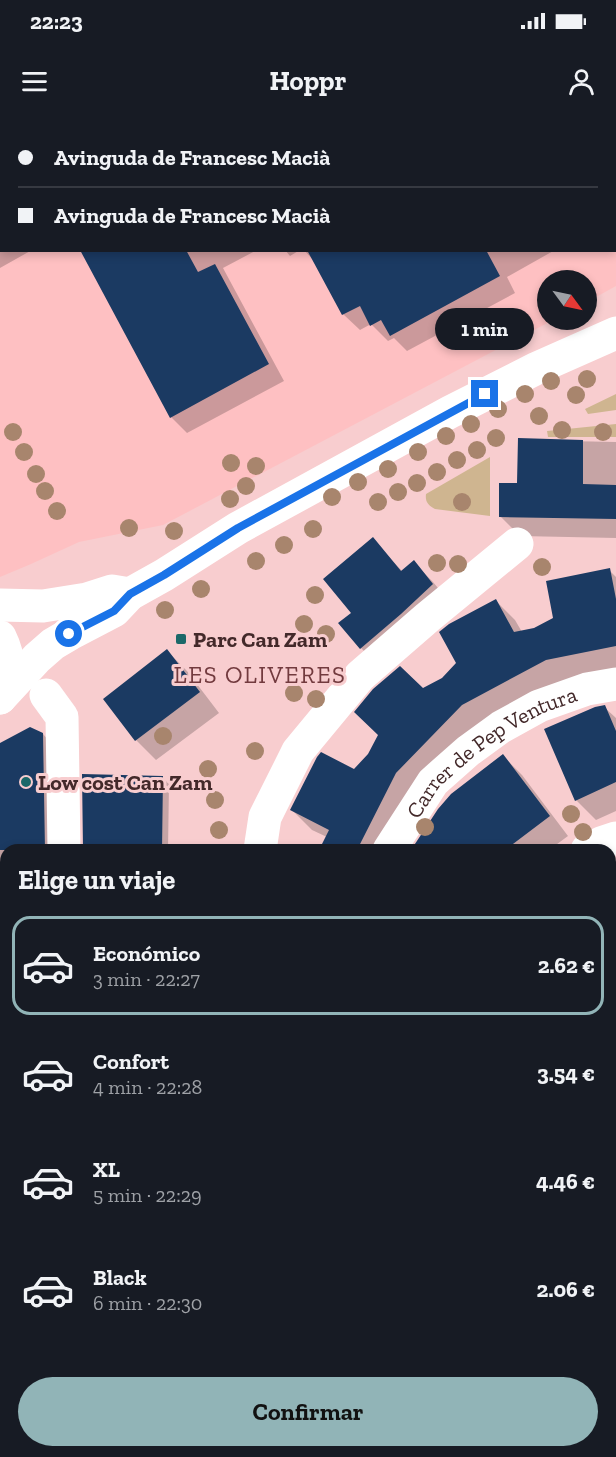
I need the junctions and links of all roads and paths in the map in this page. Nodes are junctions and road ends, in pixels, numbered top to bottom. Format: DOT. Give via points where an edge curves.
graph roads {
  1 [pos="616,333"];
  2 [pos="517,544"];
  3 [pos="130,594"];
  4 [pos="0,605"];
  5 [pos="0,637"];
  6 [pos="616,684"];
  7 [pos="46,695"];
  8 [pos="0,698"];
  9 [pos="616,838"];
  10 [pos="64,844"];
  11 [pos="261,844"];
  12 [pos="392,844"];
  13 [pos="599,844"];
  1 -- 3 [label="street" via="450,412 238,528"];
  2 -- 11 [label="street" via="360,676 298,751 265,817"];
  3 -- 4 [label="street" via="112,591 43,606"];
  3 -- 8 [label="street" via="114,611 53,644"];
  5 -- 8 [label="street" via="8,666"];
  6 -- 12 [label="street, Carrer de Pep Ventura" via="587,689 539,706 501,727 433,782"];
  7 -- 10 [label="street" via="62,717"];
  9 -- 13 [label="street"];
}
